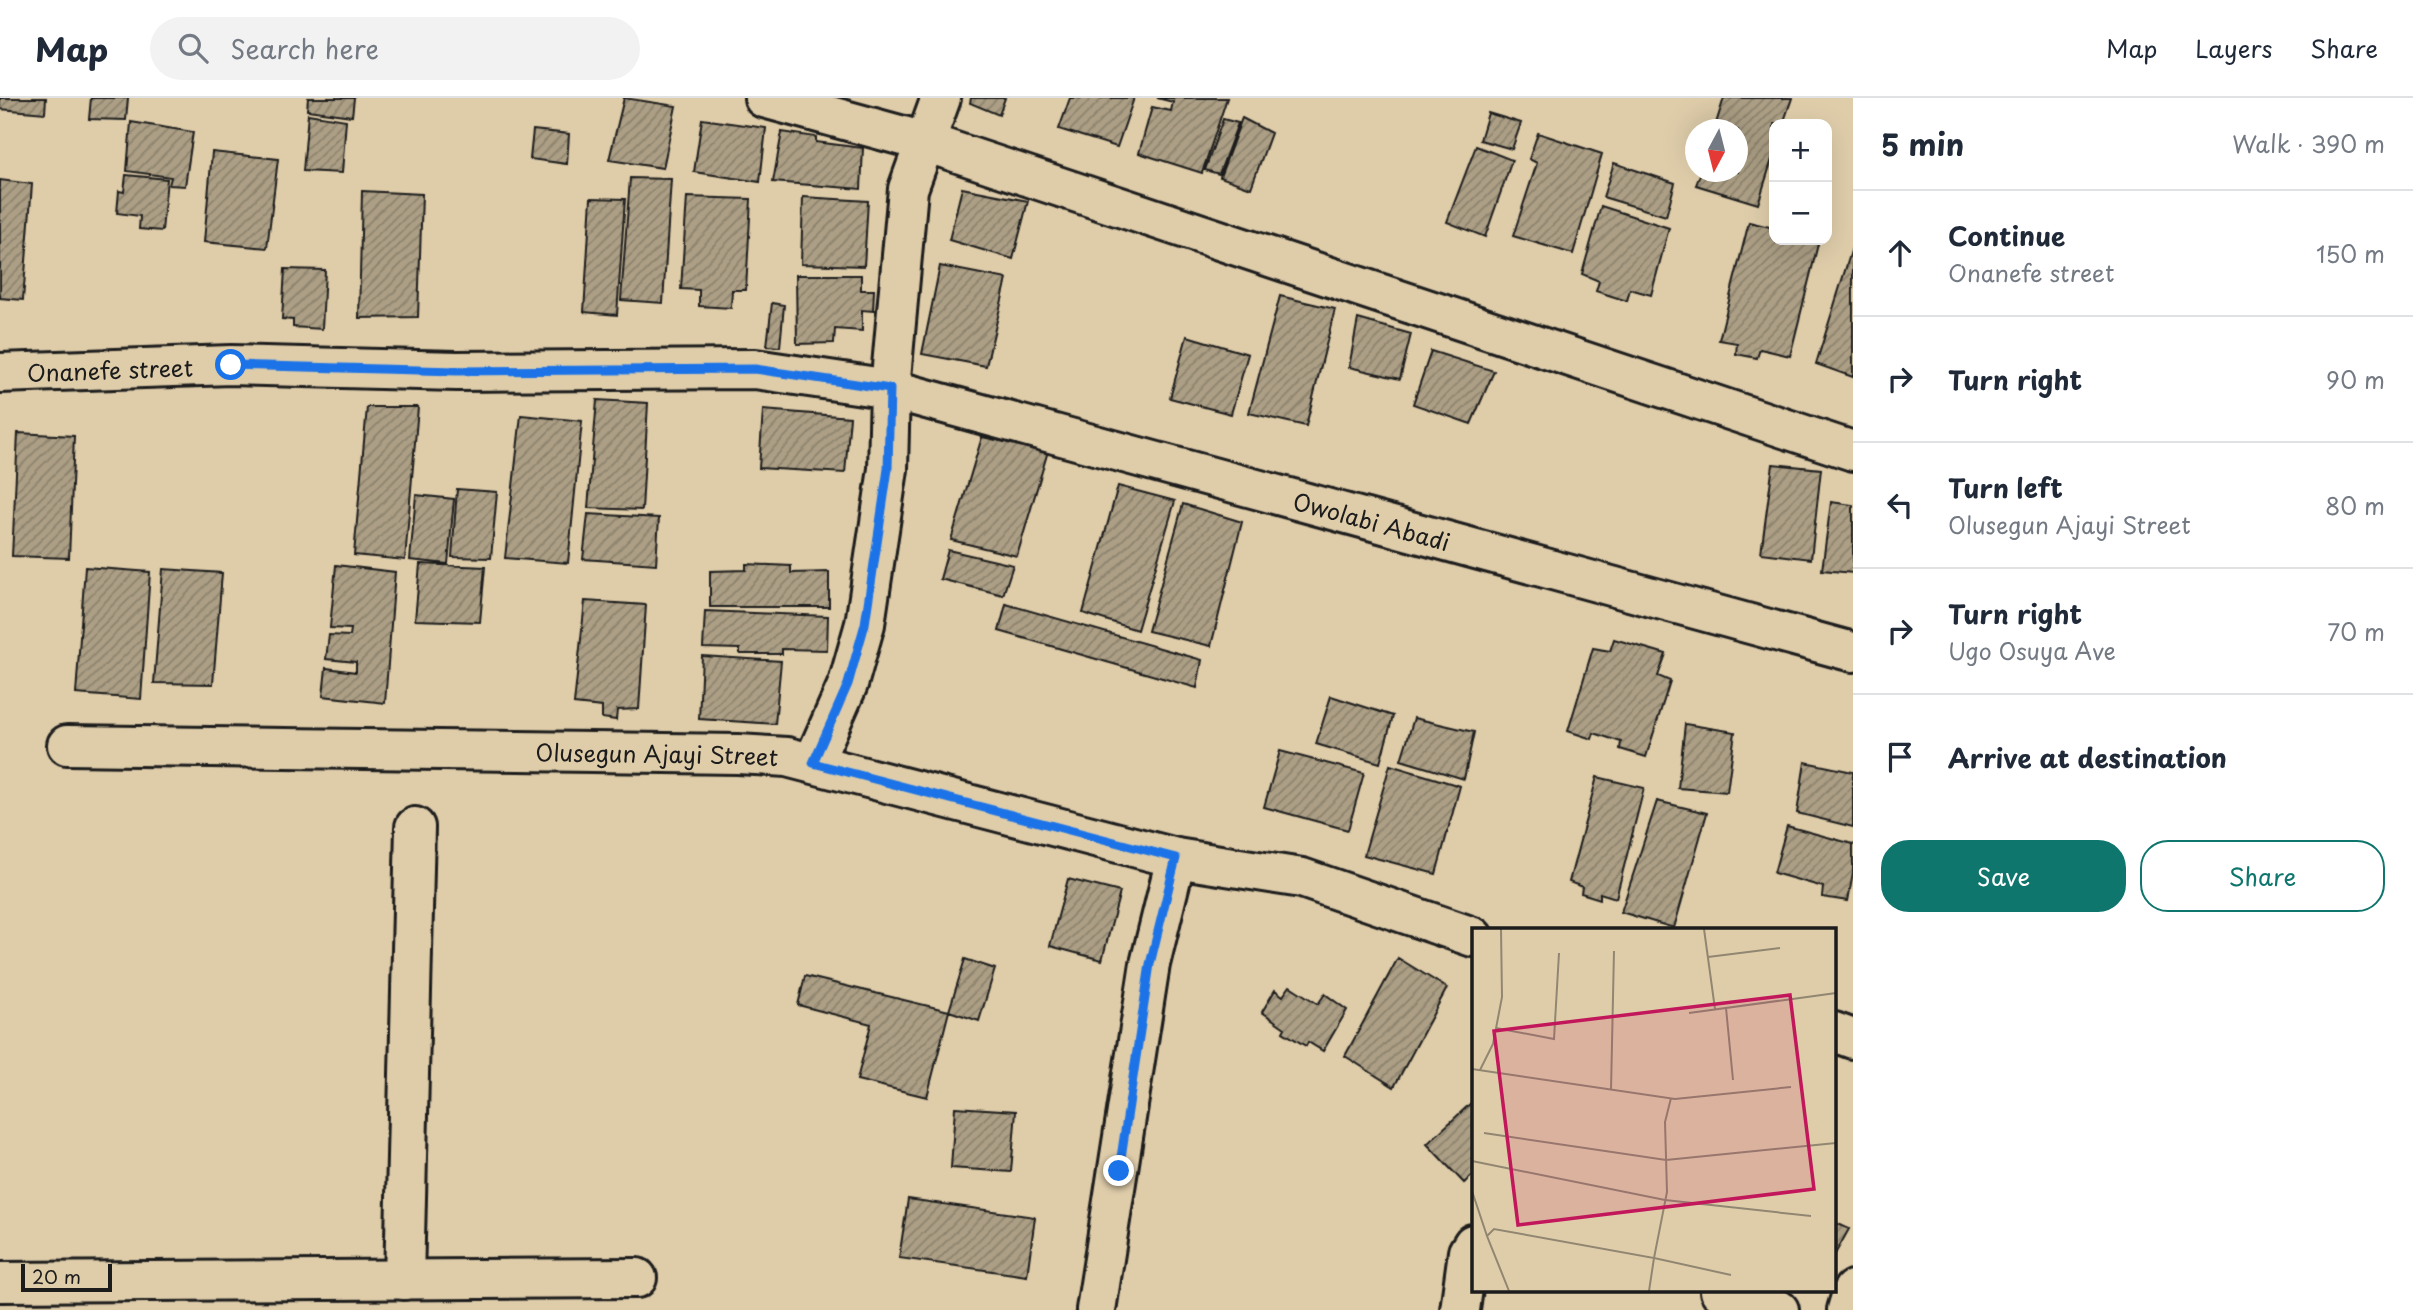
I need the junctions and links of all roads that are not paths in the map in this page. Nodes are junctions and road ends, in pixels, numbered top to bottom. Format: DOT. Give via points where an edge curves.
graph roads {
  1 [pos="764,98"];
  2 [pos="941,98"];
  3 [pos="925,142"];
  4 [pos="0,373"];
  5 [pos="890,389"];
  6 [pos="1853,451"];
  7 [pos="1853,652"];
  8 [pos="67,745"];
  9 [pos="813,763"];
  10 [pos="415,827"];
  11 [pos="1176,858"];
  12 [pos="1472,937"];
  13 [pos="1836,1033"];
  14 [pos="1853,1039"];
  15 [pos="1472,1246"];
  16 [pos="637,1278"];
  17 [pos="404,1280"];
  18 [pos="0,1282"];
  19 [pos="1853,1290"];
  20 [pos="1723,1292"];
  21 [pos="474,1295"];
  22 [pos="1096,1310"];
  23 [pos="1460,1310"];
  24 [pos="1779,1310"];
  25 [pos="1847,1310"];
  1 -- 3 [label="street"];
  2 -- 3 [label="street"];
  3 -- 5 [label="street" via="908,189"];
  3 -- 6 [label="street"];
  4 -- 5 [label="street, Onanefe street" via="231,365 457,371 755,369"];
  5 -- 7 [label="street, Owolabi Abadi"];
  5 -- 9 [label="street" via="888,469 865,624 848,684"];
  8 -- 9 [label="street, Olusegun Ajayi Street" via="738,754"];
  9 -- 11 [label="street, Olusegun Ajayi Street"];
  10 -- 17 [label="street"];
  11 -- 12 [label="street, Olusegun Ajayi Street" via="1302,878"];
  11 -- 22 [label="street" via="1150,964"];
  13 -- 14 [label="street"];
  15 -- 23 [label="street"];
  16 -- 21 [label="street"];
  17 -- 18 [label="street"];
  17 -- 21 [label="street"];
  19 -- 25 [label="street"];
  20 -- 24 [label="street"];
}
